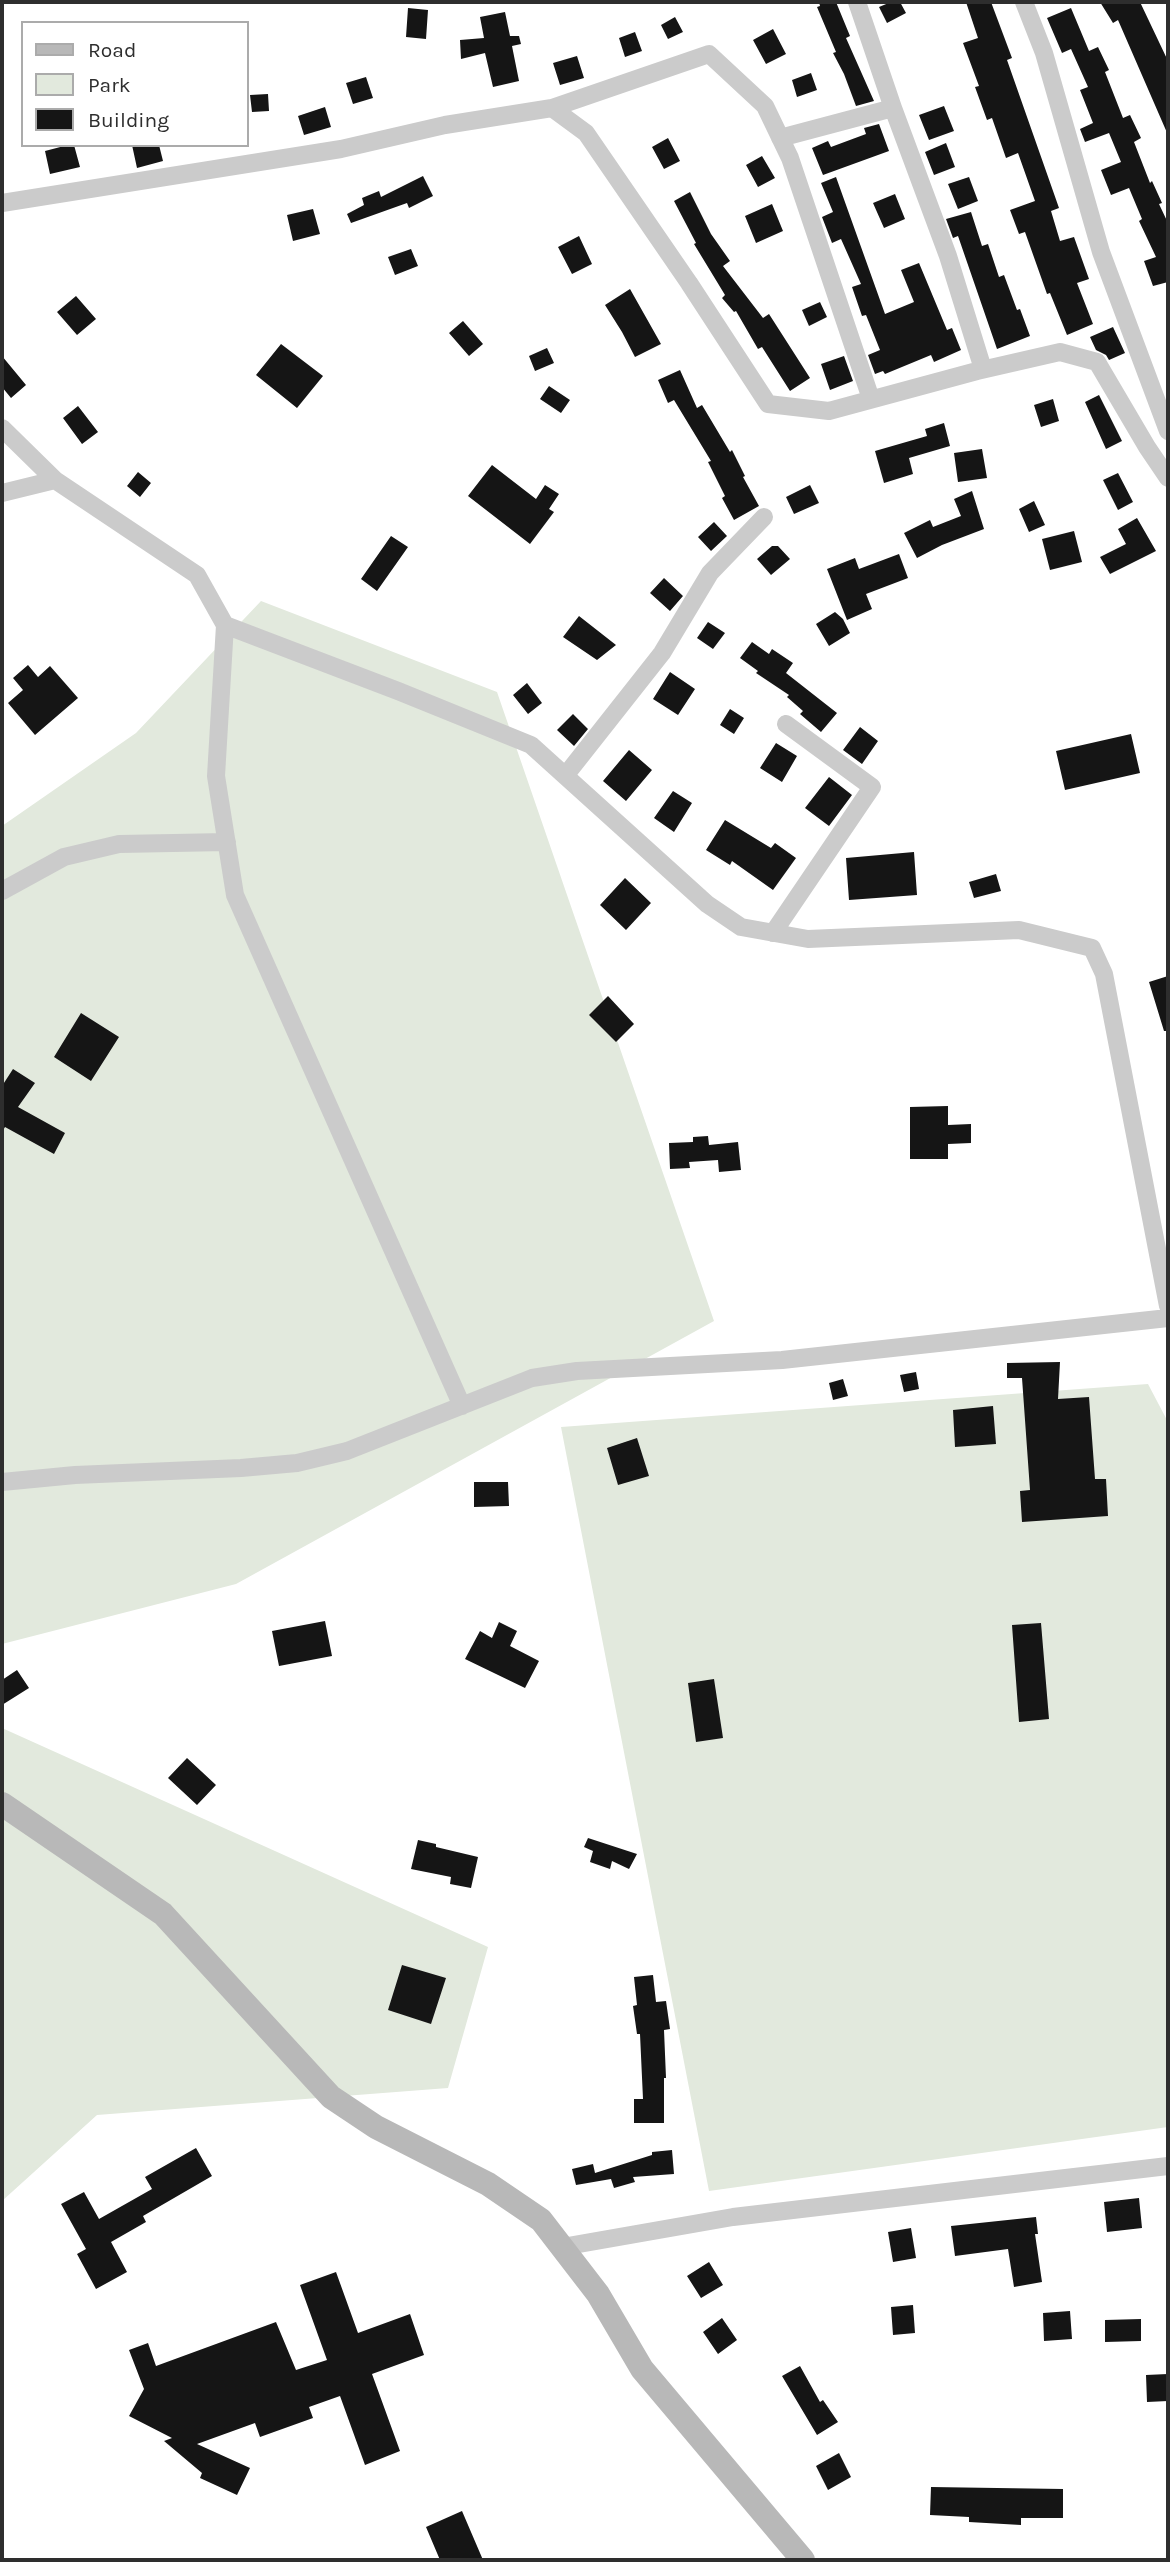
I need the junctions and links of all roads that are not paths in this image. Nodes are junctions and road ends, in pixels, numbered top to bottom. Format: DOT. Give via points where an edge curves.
graph roads {
  1 [pos="857,2"];
  2 [pos="1024,2"];
  3 [pos="552,108"];
  4 [pos="893,108"];
  5 [pos="780,138"];
  6 [pos="2,203"];
  7 [pos="983,369"];
  8 [pos="872,399"];
  9 [pos="2,428"];
  10 [pos="1168,431"];
  11 [pos="1168,478"];
  12 [pos="55,480"];
  13 [pos="2,492"];
  14 [pos="764,517"];
  15 [pos="225,625"];
  16 [pos="786,724"];
  17 [pos="565,776"];
  18 [pos="227,842"];
  19 [pos="2,891"];
  20 [pos="773,933"];
  21 [pos="1168,1306"];
  22 [pos="1168,1318"];
  23 [pos="462,1406"];
  24 [pos="2,1482"];
  25 [pos="2,1804"];
  26 [pos="1168,2166"];
  27 [pos="562,2247"];
  28 [pos="803,2560"];
  1 -- 4 [label="street"];
  2 -- 10 [label="street" via="1044,53 1101,252"];
  3 -- 5 [label="street" via="709,54 765,106"];
  3 -- 6 [label="street" via="445,125 341,149"];
  3 -- 8 [label="street" via="586,133 768,404 829,411"];
  4 -- 5 [label="street"];
  4 -- 7 [label="street"];
  5 -- 8 [label="street"];
  7 -- 8 [label="street"];
  7 -- 11 [label="street" via="1060,352 1097,362"];
  9 -- 12 [label="street"];
  12 -- 13 [label="street"];
  12 -- 15 [label="street" via="197,575"];
  14 -- 17 [label="street" via="710,573 662,653"];
  15 -- 17 [label="street" via="531,745"];
  15 -- 18 [label="street" via="216,776"];
  16 -- 20 [label="street" via="872,787"];
  17 -- 20 [label="street" via="707,904 741,927"];
  18 -- 19 [label="street" via="119,844 64,857"];
  18 -- 23 [label="street" via="235,895"];
  20 -- 21 [label="street" via="808,939 1019,930 1092,948 1104,974"];
  22 -- 23 [label="street" via="782,1360 577,1371 532,1378"];
  23 -- 24 [label="street" via="347,1451 297,1463"];
  25 -- 27 [label="main road" via="163,1914 331,2097 376,2127 488,2184 541,2220"];
  26 -- 27 [label="street" via="733,2217"];
  27 -- 28 [label="main road" via="598,2294 642,2369"];
}
